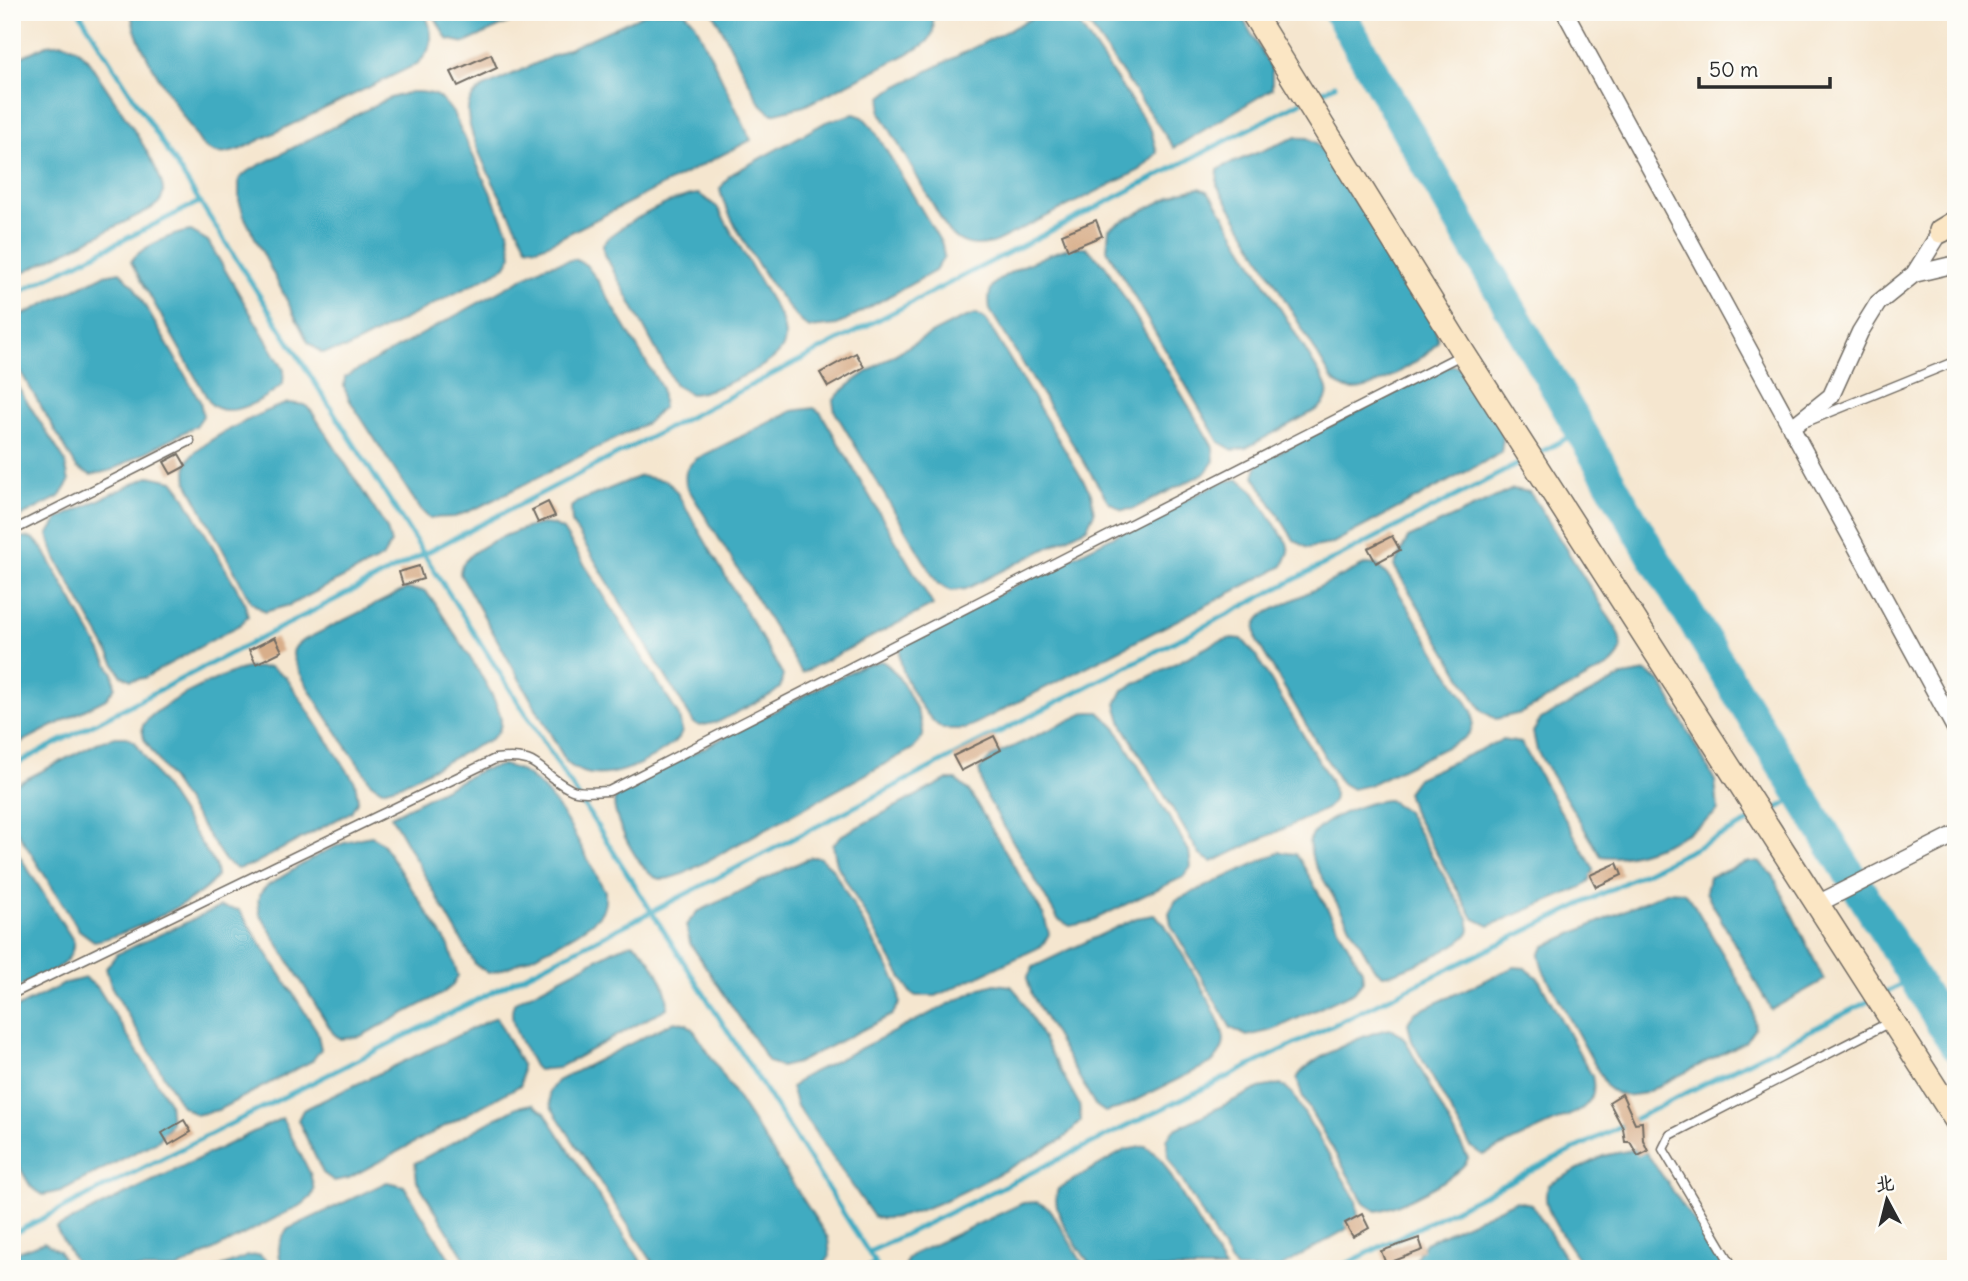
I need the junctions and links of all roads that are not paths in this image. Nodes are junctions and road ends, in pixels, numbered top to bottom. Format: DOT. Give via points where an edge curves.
graph roads {
  1 [pos="1252,12"];
  2 [pos="1565,12"];
  3 [pos="1949,227"];
  4 [pos="1956,264"];
  5 [pos="1914,274"];
  6 [pos="1464,354"];
  7 [pos="1956,361"];
  8 [pos="1791,428"];
  9 [pos="190,441"];
  10 [pos="12,531"];
  11 [pos="1956,730"];
  12 [pos="1956,834"];
  13 [pos="1824,901"];
  14 [pos="12,994"];
  15 [pos="1893,1021"];
  16 [pos="1956,1120"];
  17 [pos="1731,1269"];
  1 -- 6 [label="street"];
  2 -- 8 [label="street"];
  3 -- 5 [label="street"];
  4 -- 5 [label="street"];
  5 -- 8 [label="street" via="1878,303 1831,396"];
  6 -- 13 [label="street"];
  6 -- 14 [label="lane" via="609,791 571,790 542,766 520,756 495,759"];
  7 -- 8 [label="lane"];
  8 -- 11 [label="street"];
  9 -- 10 [label="lane"];
  12 -- 13 [label="street"];
  13 -- 15 [label="street"];
  15 -- 16 [label="street"];
  15 -- 17 [label="lane" via="1670,1135 1662,1149"];
}
